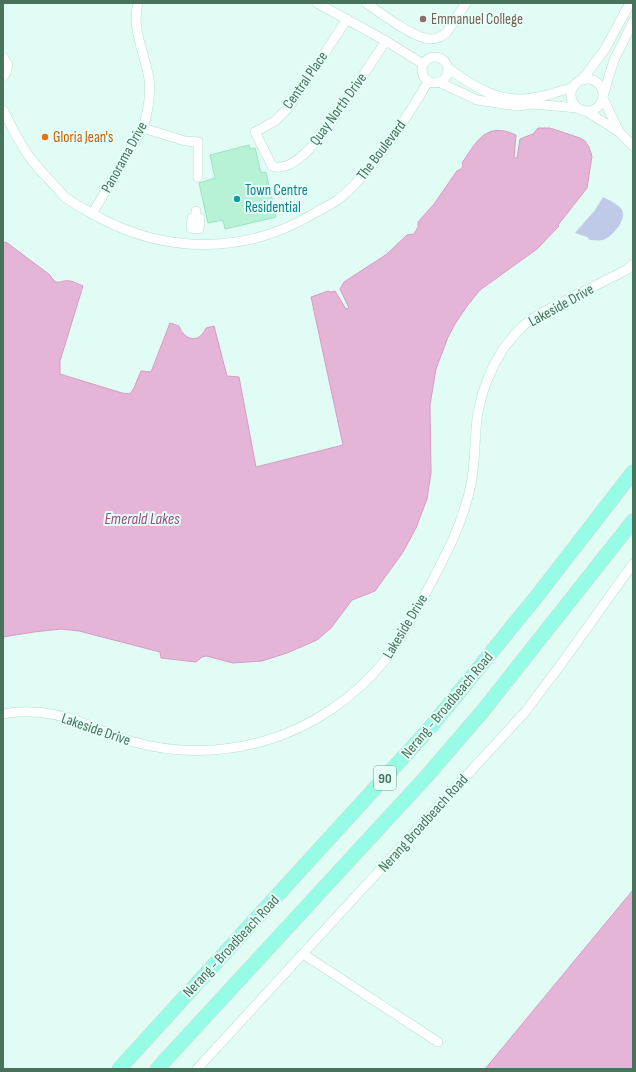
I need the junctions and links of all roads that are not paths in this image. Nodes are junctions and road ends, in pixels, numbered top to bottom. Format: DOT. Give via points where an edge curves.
graph roads {
  1 [pos="138,3"];
  2 [pos="317,3"];
  3 [pos="366,3"];
  4 [pos="466,3"];
  5 [pos="630,3"];
  6 [pos="347,19"];
  7 [pos="633,22"];
  8 [pos="386,41"];
  9 [pos="3,57"];
  10 [pos="423,64"];
  11 [pos="449,70"];
  12 [pos="3,76"];
  13 [pos="582,80"];
  14 [pos="428,82"];
  15 [pos="441,83"];
  16 [pos="574,86"];
  17 [pos="603,96"];
  18 [pos="3,110"];
  19 [pos="582,110"];
  20 [pos="143,128"];
  21 [pos="255,132"];
  22 [pos="619,132"];
  23 [pos="633,146"];
  24 [pos="198,177"];
  25 [pos="92,214"];
  26 [pos="196,215"];
  27 [pos="195,244"];
  28 [pos="633,264"];
  29 [pos="633,472"];
  30 [pos="633,521"];
  31 [pos="633,564"];
  32 [pos="3,714"];
  33 [pos="303,954"];
  34 [pos="438,1042"];
  35 [pos="119,1069"];
  36 [pos="157,1069"];
  37 [pos="197,1069"];
  1 -- 20 [label="street, Panorama Drive" via="136,13 139,40 149,78 148,106"];
  2 -- 6 [label="street"];
  3 -- 4 [label="street" via="418,36 431,39 448,32"];
  5 -- 13 [label="street" via="605,49"];
  6 -- 8 [label="street"];
  6 -- 21 [label="street, Central Place" via="290,106 275,121"];
  7 -- 17 [label="street" via="614,60"];
  8 -- 10 [label="street"];
  8 -- 21 [label="street, Quay North Drive" via="323,135 286,167 272,166"];
  9 -- 12 [label="street" via="8,65"];
  10 -- 11 [label="street" via="436,57 444,60"];
  10 -- 14 [label="street" via="422,72"];
  11 -- 15 [label="street" via="447,78"];
  11 -- 16 [label="street" via="478,89 502,97 528,99"];
  13 -- 16 [label="street"];
  13 -- 17 [label="street" via="591,79 598,82 603,89"];
  14 -- 15 [label="street"];
  14 -- 27 [label="street, The Boulevard" via="378,159 337,200 300,222 272,234 224,244"];
  15 -- 19 [label="street" via="477,100 518,106 533,104"];
  16 -- 19 [label="street" via="571,95 574,104"];
  17 -- 19 [label="street" via="598,107 590,112"];
  17 -- 22 [label="street"];
  18 -- 25 [label="street, The Boulevard" via="20,144 42,173 66,197"];
  19 -- 22 [label="street"];
  20 -- 24 [label="street" via="198,142"];
  20 -- 25 [label="street, Panorama Drive"];
  22 -- 23 [label="street"];
  25 -- 27 [label="street, The Boulevard" via="140,236 174,243"];
  26 -- 27 [label="street" via="200,218 200,223 199,229 195,228"];
  28 -- 32 [label="street, Lakeside Drive" via="525,324 501,353 489,376 478,413 474,466 462,520 397,644 376,671 348,698 285,734 237,748 216,750 182,750 133,742 59,715 35,712"];
  29 -- 35 [label="main road, Nerang - Broadbeach Road / 90" via="429,729"];
  30 -- 36 [label="main road, Nerang - Broadbeach Road / 90" via="487,706 426,777"];
  31 -- 33 [label="street, Nerang Broadbeach Road" via="524,712"];
  33 -- 34 [label="street"];
  33 -- 37 [label="street, Nerang Broadbeach Road"];
}
